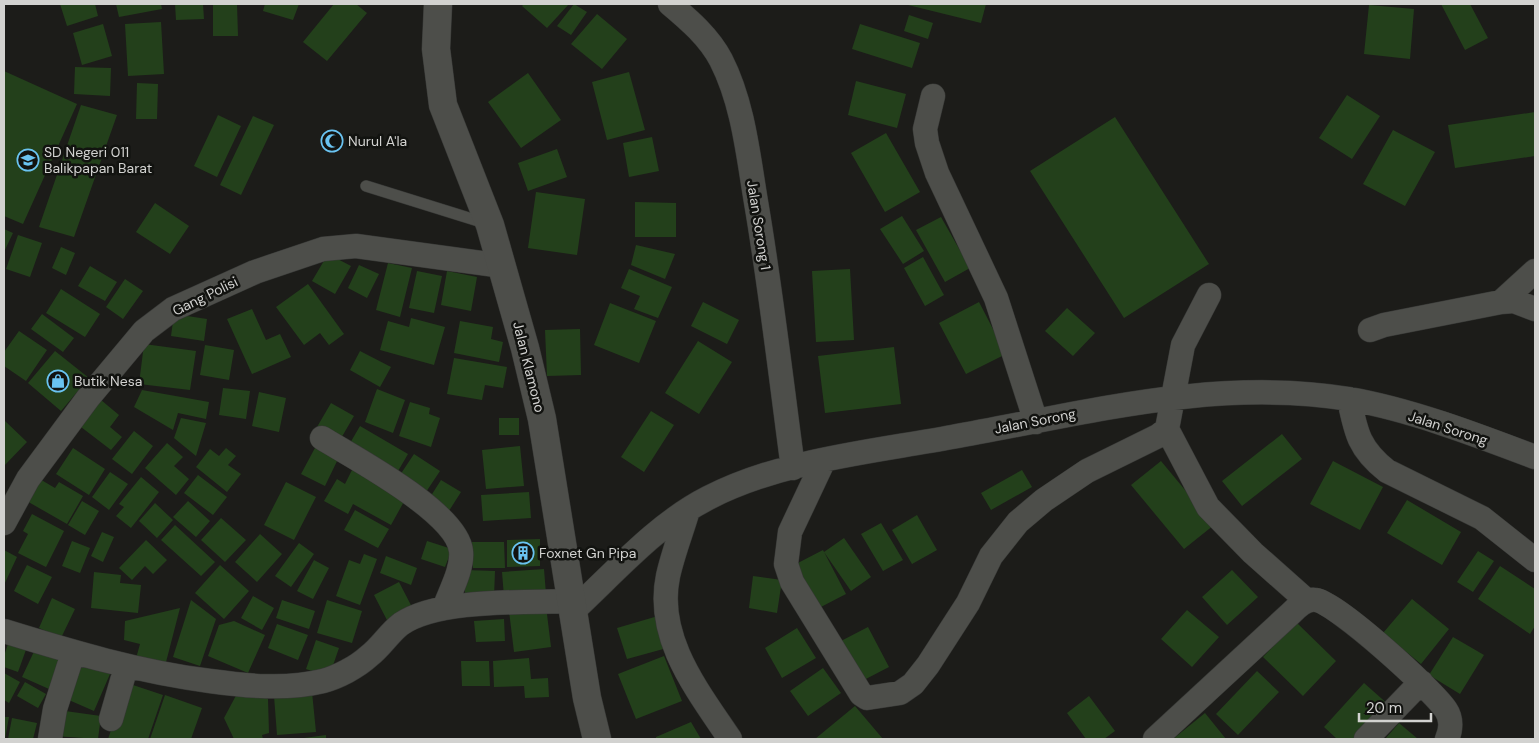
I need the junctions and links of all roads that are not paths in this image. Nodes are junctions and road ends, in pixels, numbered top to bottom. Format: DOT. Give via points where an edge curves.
graph roads {
  1 [pos="438,4"];
  2 [pos="670,4"];
  3 [pos="933,96"];
  4 [pos="366,186"];
  5 [pos="490,225"];
  6 [pos="503,266"];
  7 [pos="1535,271"];
  8 [pos="1209,295"];
  9 [pos="1501,302"];
  10 [pos="1535,309"];
  11 [pos="1370,330"];
  12 [pos="1174,397"];
  13 [pos="1350,400"];
  14 [pos="1036,422"];
  15 [pos="1167,429"];
  16 [pos="322,438"];
  17 [pos="1535,457"];
  18 [pos="824,460"];
  19 [pos="793,468"];
  20 [pos="688,510"];
  21 [pos="4,523"];
  22 [pos="1535,560"];
  23 [pos="1306,600"];
  24 [pos="573,605"];
  25 [pos="445,606"];
  26 [pos="4,631"];
  27 [pos="73,653"];
  28 [pos="126,667"];
  29 [pos="1421,682"];
  30 [pos="110,718"];
  31 [pos="50,739"];
  32 [pos="597,739"];
  33 [pos="730,739"];
  34 [pos="1154,739"];
  35 [pos="1366,739"];
  36 [pos="1447,739"];
  1 -- 5 [label="main road, Jalan Klamono" via="436,49 443,105"];
  2 -- 19 [label="street, Jalan Sorong 1" via="695,26 720,59 745,132"];
  3 -- 14 [label="street" via="925,130 927,143 937,173 996,298"];
  4 -- 5 [label="lane"];
  5 -- 6 [label="main road, Jalan Klamono"];
  6 -- 21 [label="street, Gang Polisi" via="356,246 323,249 255,272 173,309 144,332 88,398 28,479"];
  6 -- 24 [label="main road, Jalan Klamono" via="542,419"];
  7 -- 9 [label="street"];
  8 -- 12 [label="street" via="1183,345"];
  9 -- 10 [label="street" via="1514,302"];
  9 -- 11 [label="street"];
  12 -- 13 [label="street, Jalan Sorong" via="1270,392"];
  12 -- 14 [label="street, Jalan Sorong"];
  12 -- 15 [label="street"];
  13 -- 17 [label="street, Jalan Sorong" via="1425,419"];
  13 -- 22 [label="street" via="1358,438 1376,462 1387,471 1482,518"];
  14 -- 18 [label="street, Jalan Sorong"];
  15 -- 18 [label="street" via="1086,471 1018,522 991,556 968,603 928,665 913,684 900,693 882,698 867,698 861,694 804,605 786,564 790,532"];
  15 -- 23 [label="street" via="1208,507"];
  16 -- 25 [label="street" via="403,488 448,525 461,550"];
  18 -- 19 [label="street, Jalan Sorong"];
  19 -- 20 [label="street, Jalan Sorong" via="741,484"];
  20 -- 24 [label="street, Jalan Sorong"];
  20 -- 33 [label="street" via="668,577 667,609 674,646 685,671"];
  23 -- 29 [label="street" via="1325,602 1340,612"];
  23 -- 34 [label="street"];
  24 -- 25 [label="street"];
  24 -- 32 [label="main road, Jalan Klamono" via="587,698"];
  25 -- 28 [label="street" via="402,624 368,657 324,681 251,686"];
  26 -- 27 [label="street"];
  27 -- 28 [label="street"];
  27 -- 31 [label="street" via="55,709"];
  28 -- 30 [label="street"];
  29 -- 35 [label="street"];
  29 -- 36 [label="street" via="1447,711 1451,723"];
}
